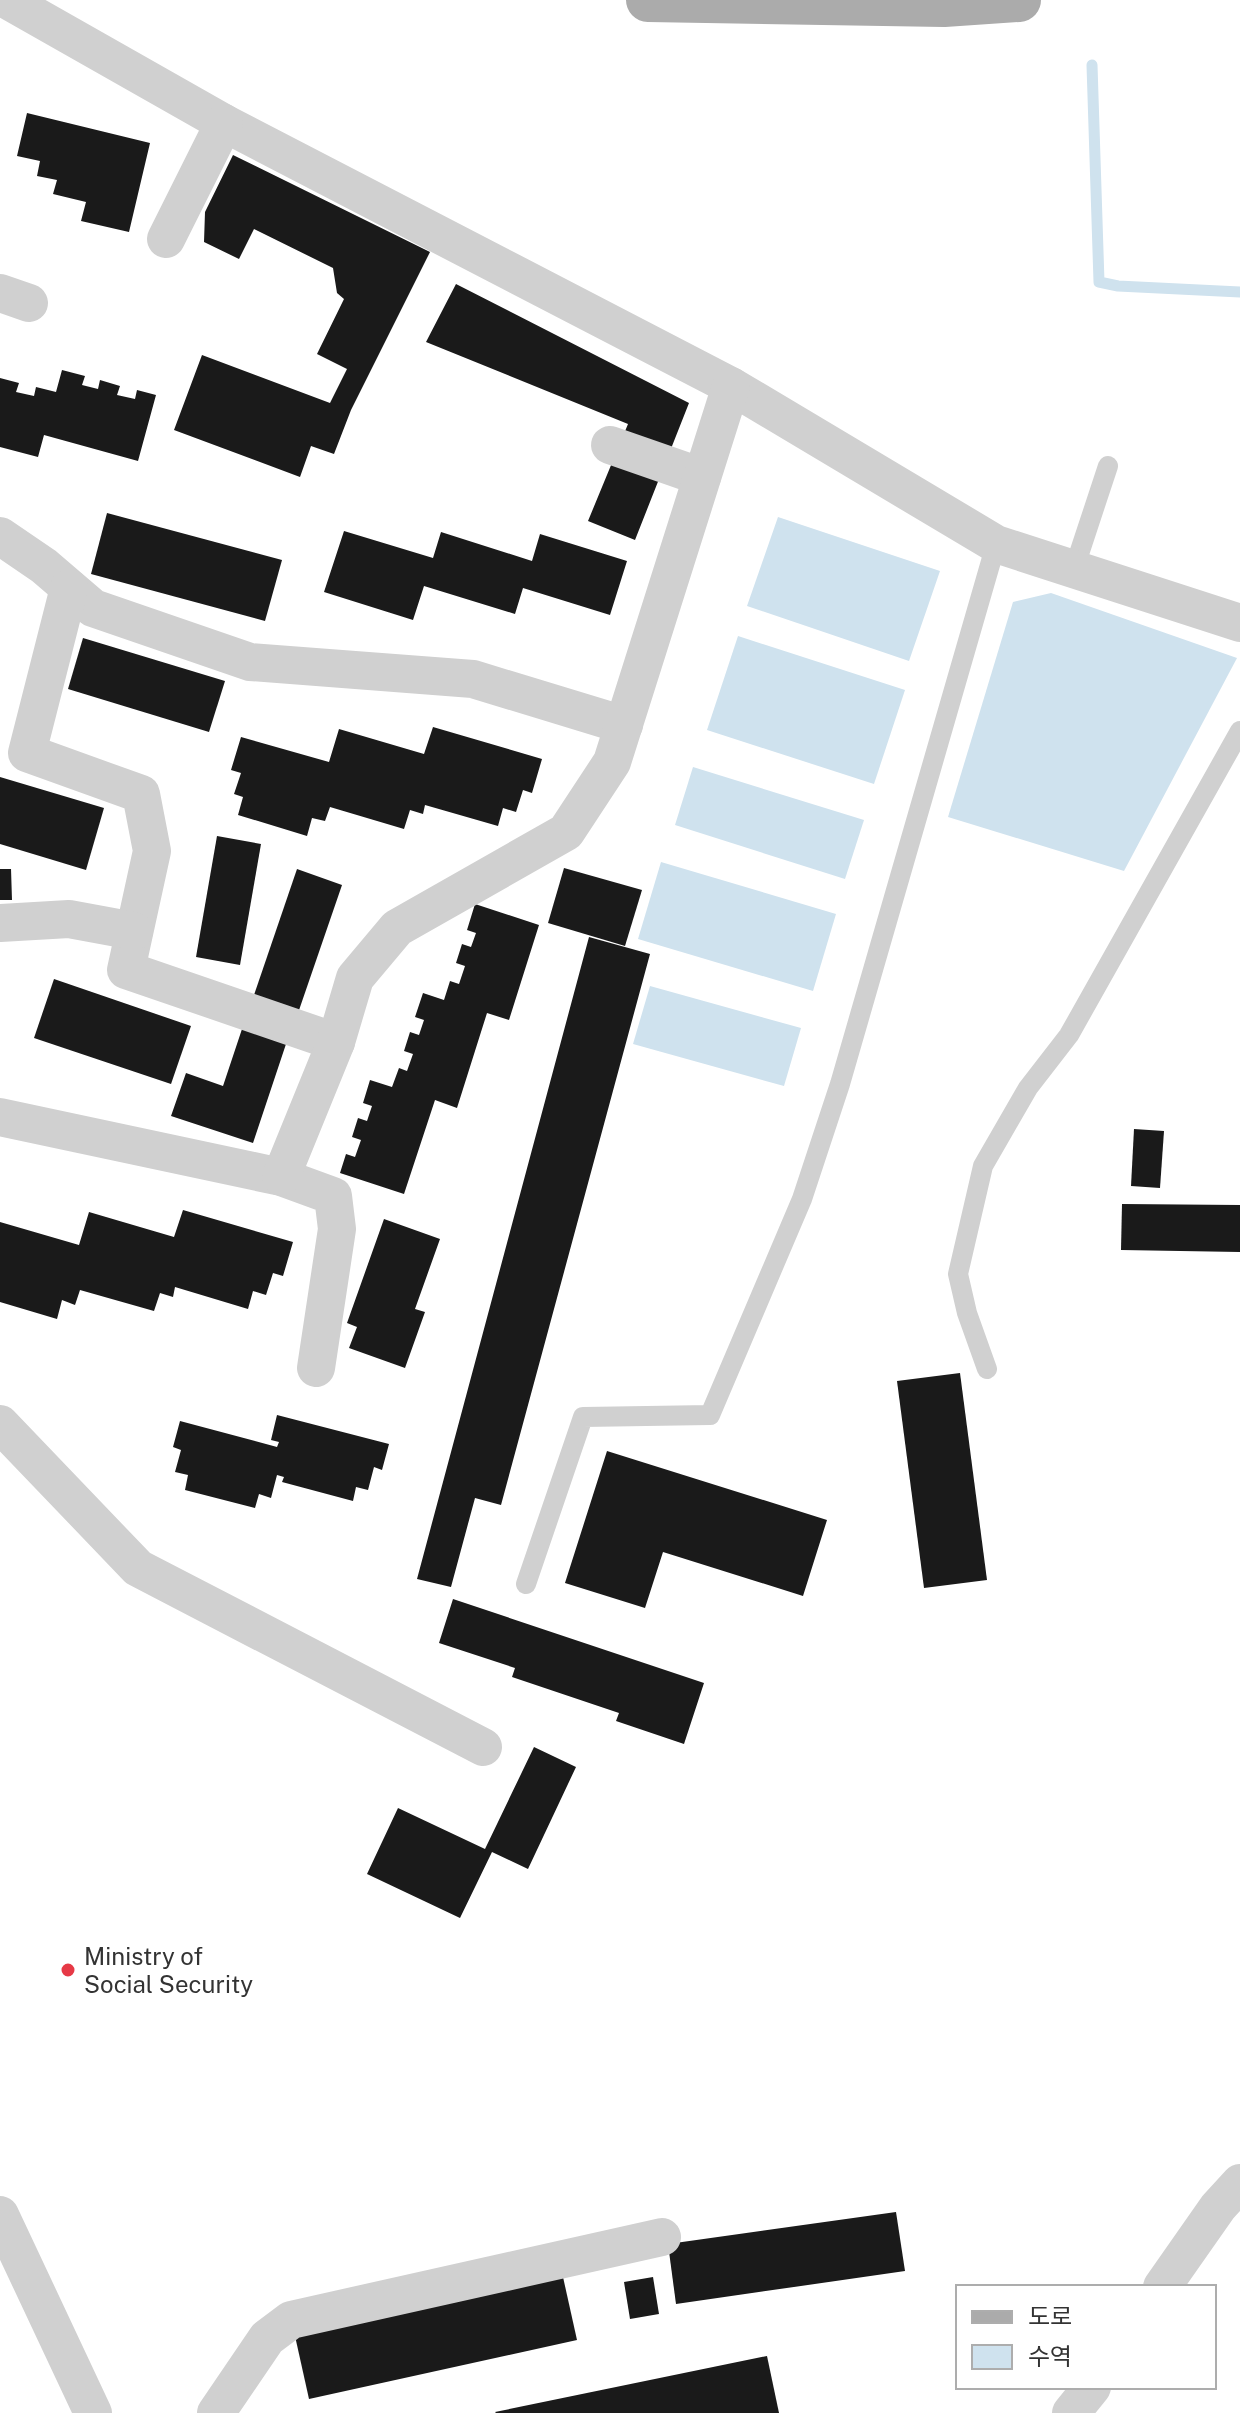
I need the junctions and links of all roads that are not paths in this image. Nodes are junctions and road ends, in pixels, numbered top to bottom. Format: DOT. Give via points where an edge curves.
graph roads {
  1 [pos="7,0"];
  2 [pos="648,0"];
  3 [pos="1019,0"];
  4 [pos="224,123"];
  5 [pos="166,239"];
  6 [pos="731,386"];
  7 [pos="610,445"];
  8 [pos="1108,466"];
  9 [pos="702,477"];
  10 [pos="0,536"];
  11 [pos="996,544"];
  12 [pos="1074,569"];
  13 [pos="69,588"];
  14 [pos="1240,623"];
  15 [pos="624,725"];
  16 [pos="1240,731"];
  17 [pos="0,923"];
  18 [pos="134,931"];
  19 [pos="336,1042"];
  20 [pos="0,1117"];
  21 [pos="281,1177"];
  22 [pos="316,1368"];
  23 [pos="987,1369"];
  24 [pos="0,1424"];
  25 [pos="526,1584"];
  26 [pos="483,1747"];
  27 [pos="1240,2183"];
  28 [pos="0,2215"];
  29 [pos="662,2237"];
  30 [pos="1163,2285"];
  31 [pos="1090,2389"];
  32 [pos="93,2413"];
  33 [pos="216,2413"];
  34 [pos="1071,2413"];
  1 -- 4 [label="street"];
  2 -- 3 [label="main road" via="944,5"];
  4 -- 5 [label="street"];
  4 -- 6 [label="street"];
  6 -- 9 [label="street"];
  6 -- 11 [label="street"];
  7 -- 9 [label="street"];
  8 -- 12 [label="lane"];
  9 -- 15 [label="street"];
  10 -- 13 [label="street"];
  11 -- 12 [label="street"];
  11 -- 25 [label="lane" via="812,1171 710,1415 583,1417"];
  12 -- 14 [label="street"];
  13 -- 15 [label="street" via="93,608 250,662 473,679"];
  13 -- 18 [label="street" via="27,753 141,794 152,851"];
  15 -- 19 [label="street" via="612,762 566,832 397,928 355,978"];
  16 -- 23 [label="lane" via="1069,1035 1028,1088 983,1166 958,1274"];
  17 -- 18 [label="street" via="69,919"];
  18 -- 19 [label="street" via="126,970"];
  19 -- 21 [label="street"];
  20 -- 21 [label="street"];
  21 -- 22 [label="street" via="333,1196 337,1229"];
  24 -- 26 [label="street" via="138,1568"];
  27 -- 30 [label="street"];
  28 -- 32 [label="street"];
  29 -- 33 [label="street" via="291,2320 267,2338"];
  31 -- 34 [label="street"];
}
